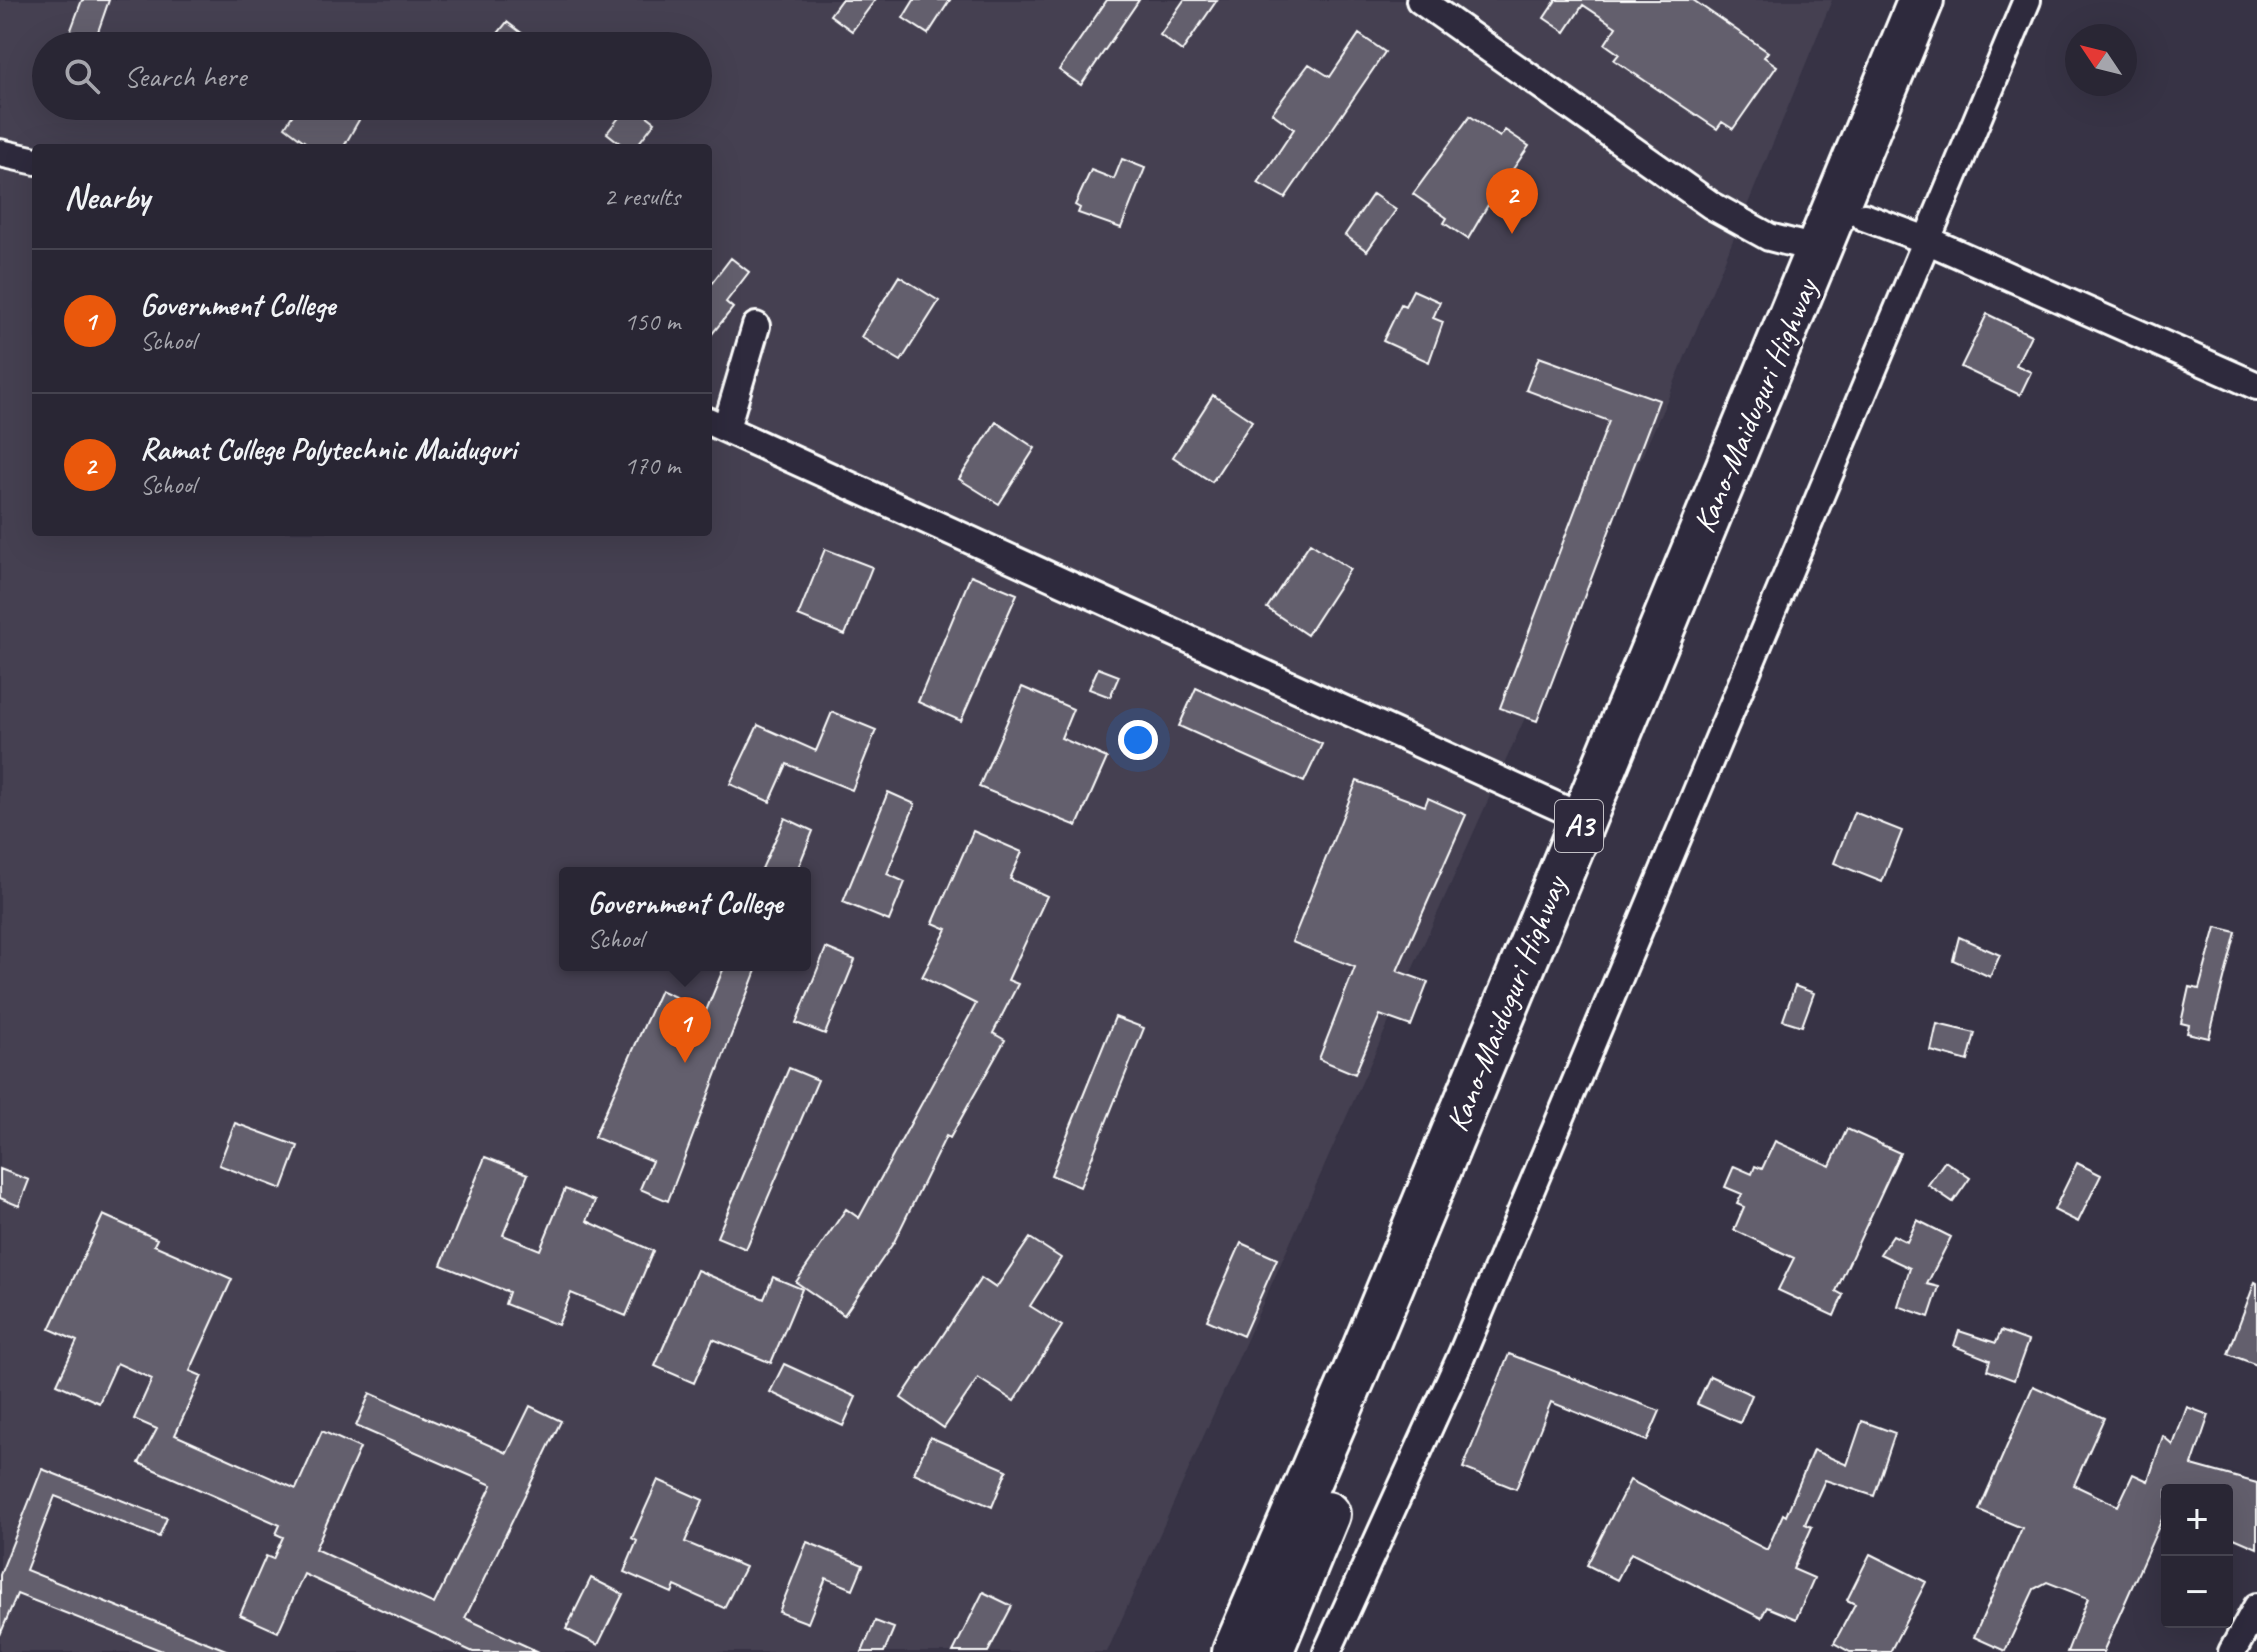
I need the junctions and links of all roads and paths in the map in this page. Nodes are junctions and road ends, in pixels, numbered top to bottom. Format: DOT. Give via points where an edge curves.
graph roads {
  1 [pos="1921,0"];
  2 [pos="1953,0"];
  3 [pos="2027,0"];
  4 [pos="1434,4"];
  5 [pos="0,153"];
  6 [pos="32,160"];
  7 [pos="1864,217"];
  8 [pos="1929,241"];
  9 [pos="1821,250"];
  10 [pos="756,326"];
  11 [pos="2257,386"];
  12 [pos="717,425"];
  13 [pos="1583,818"];
  14 [pos="2257,1607"];
  15 [pos="1235,1652"];
  16 [pos="1270,1652"];
  17 [pos="1327,1652"];
  18 [pos="2232,1652"];
  1 -- 9 [label="highway, Kano-Maiduguri Highway / A3"];
  2 -- 7 [label="highway, Kano-Maiduguri Highway / A3"];
  3 -- 8 [label="street"];
  4 -- 9 [label="street" via="1711,205 1769,237"];
  5 -- 6 [label="street"];
  7 -- 8 [label="street"];
  7 -- 16 [label="highway, Kano-Maiduguri Highway / A3"];
  8 -- 11 [label="street"];
  8 -- 17 [label="street" via="1460,1359"];
  9 -- 13 [label="highway, Kano-Maiduguri Highway / A3"];
  10 -- 12 [label="street"];
  12 -- 13 [label="street"];
  13 -- 15 [label="highway, Kano-Maiduguri Highway / A3"];
  14 -- 18 [label="street"];
}
